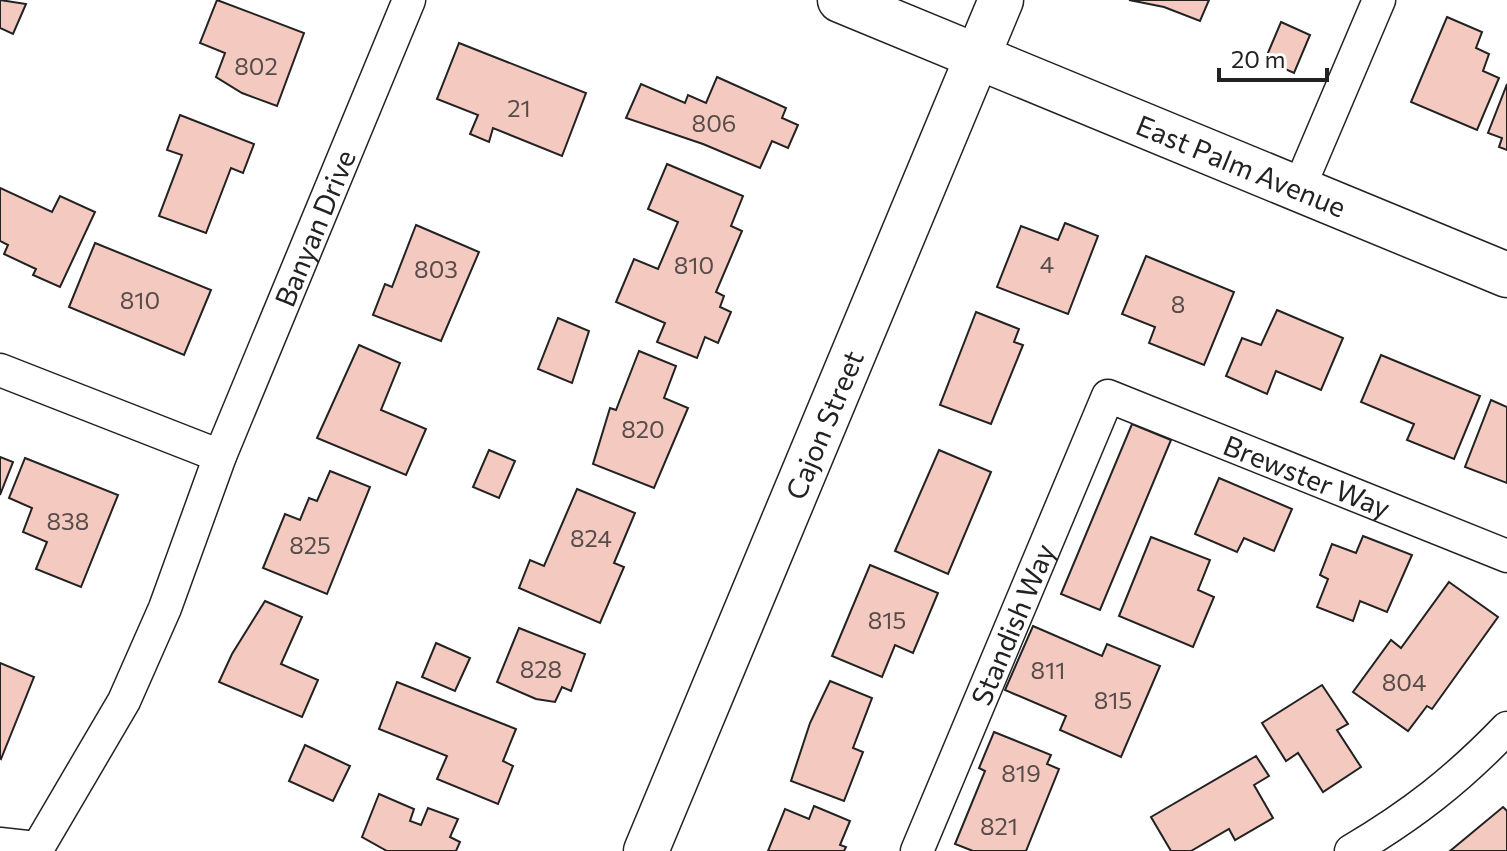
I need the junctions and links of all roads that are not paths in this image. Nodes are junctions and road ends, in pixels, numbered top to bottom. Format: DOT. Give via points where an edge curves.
graph roads {
  1 [pos="409,0"];
  2 [pos="840,0"];
  3 [pos="1001,0"];
  4 [pos="1379,0"];
  5 [pos="977,57"];
  6 [pos="1299,188"];
  7 [pos="1507,275"];
  8 [pos="0,370"];
  9 [pos="1108,396"];
  10 [pos="220,456"];
  11 [pos="1507,556"];
  12 [pos="1507,728"];
  13 [pos="0,844"];
  14 [pos="36,850"];
  15 [pos="646,851"];
  16 [pos="917,851"];
  17 [pos="1351,851"];
  1 -- 10 [label="street, Banyan Drive"];
  2 -- 5 [label="street, East Palm Avenue"];
  3 -- 5 [label="street, Cajon Street"];
  4 -- 6 [label="street"];
  5 -- 6 [label="street, East Palm Avenue"];
  5 -- 15 [label="street, Cajon Street"];
  6 -- 7 [label="street, East Palm Avenue"];
  8 -- 10 [label="street"];
  9 -- 11 [label="street, Brewster Way"];
  9 -- 16 [label="street, Standish Way"];
  10 -- 14 [label="street, Banyan Drive" via="165,608 124,701"];
  12 -- 17 [label="street" via="1430,800"];
  13 -- 14 [label="street, Banyan Drive"];
}
